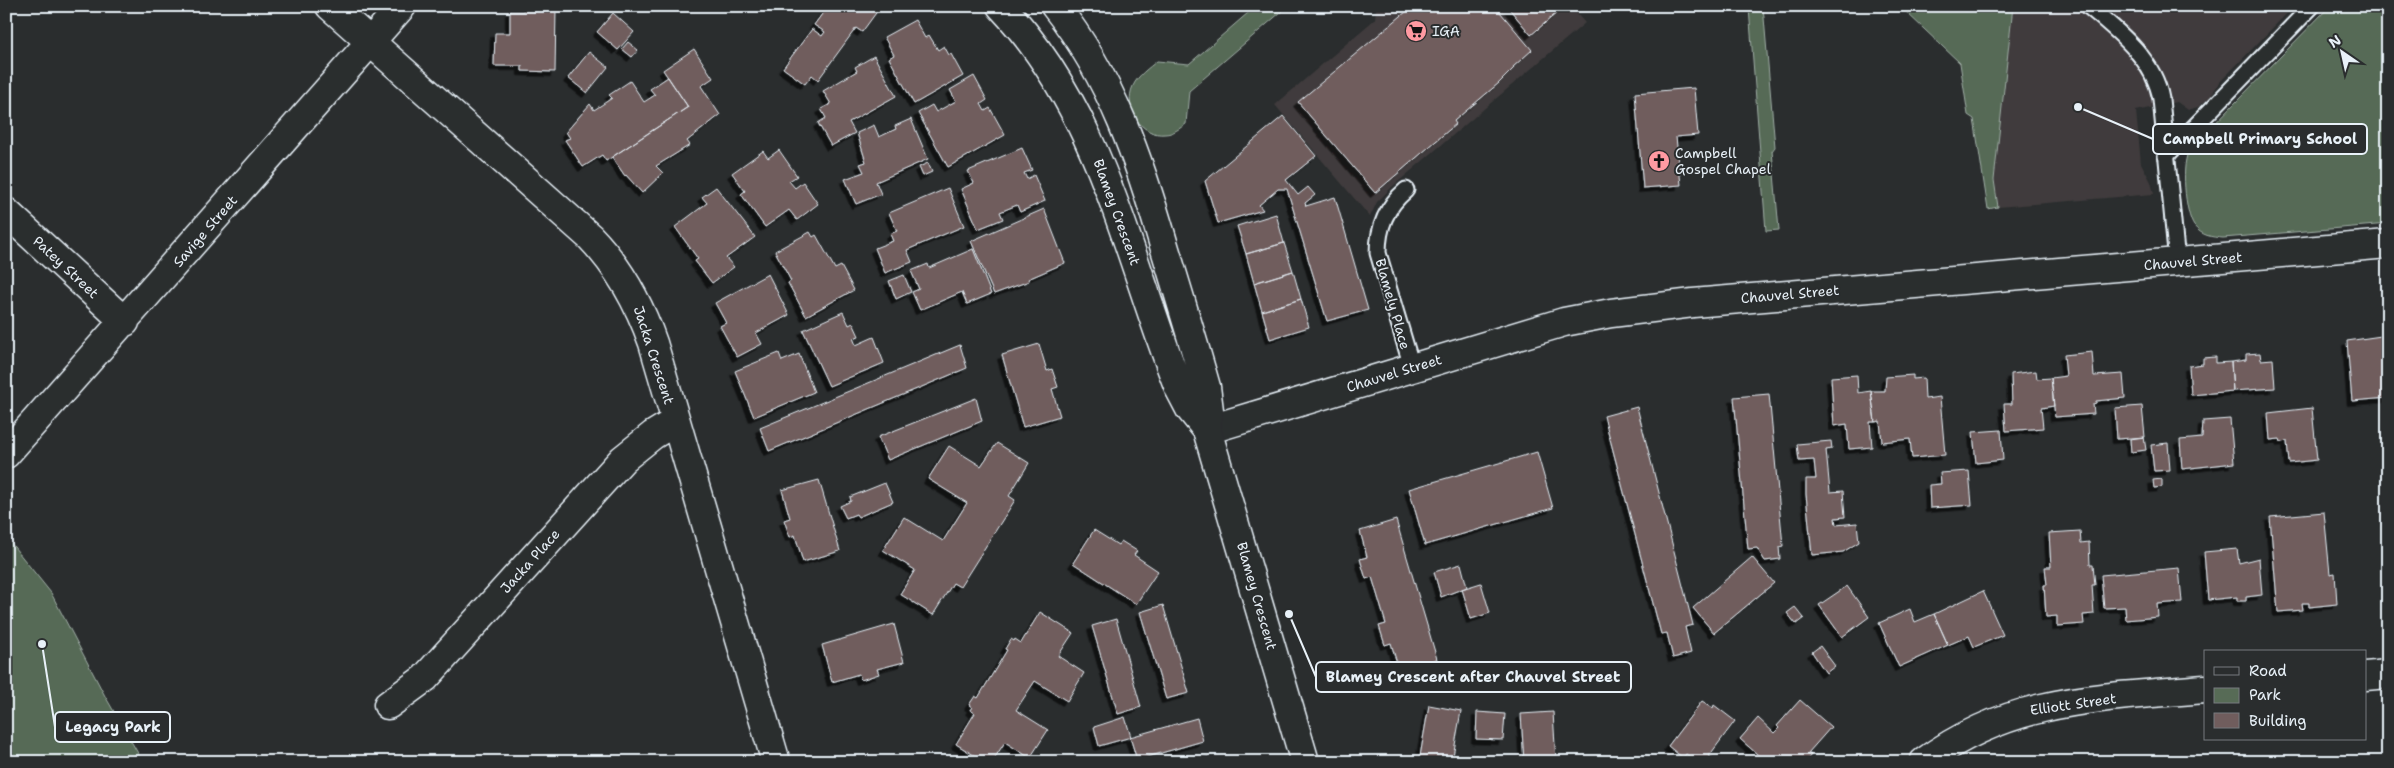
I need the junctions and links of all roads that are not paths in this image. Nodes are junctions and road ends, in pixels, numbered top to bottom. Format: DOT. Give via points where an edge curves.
graph roads {
  1 [pos="330,6"];
  2 [pos="402,6"];
  3 [pos="1055,6"];
  4 [pos="2088,6"];
  5 [pos="2312,6"];
  6 [pos="1004,7"];
  7 [pos="371,41"];
  8 [pos="1107,86"];
  9 [pos="1090,141"];
  10 [pos="1134,153"];
  11 [pos="2166,156"];
  12 [pos="1406,190"];
  13 [pos="6,212"];
  14 [pos="1163,241"];
  15 [pos="2388,244"];
  16 [pos="1132,252"];
  17 [pos="2177,262"];
  18 [pos="125,322"];
  19 [pos="1412,367"];
  20 [pos="676,421"];
  21 [pos="1207,430"];
  22 [pos="6,454"];
  23 [pos="2388,674"];
  24 [pos="2366,676"];
  25 [pos="2204,690"];
  26 [pos="388,705"];
  27 [pos="776,762"];
  28 [pos="1305,762"];
  29 [pos="1924,762"];
  1 -- 7 [label="street, Jacka Crescent"];
  2 -- 7 [label="street, Savige Street"];
  3 -- 8 [label="street, Blamey Crescent"];
  4 -- 11 [label="lane" via="2146,62 2154,74 2161,99"];
  5 -- 11 [label="lane"];
  6 -- 9 [label="street, Blamey Crescent" via="1050,70"];
  7 -- 18 [label="street, Savige Street"];
  7 -- 20 [label="street, Jacka Crescent" via="602,248 629,287 644,318"];
  8 -- 9 [label="street"];
  8 -- 10 [label="street, Blamey Crescent"];
  9 -- 10 [label="street" via="1108,150"];
  9 -- 16 [label="street, Blamey Crescent"];
  10 -- 14 [label="street, Blamey Crescent"];
  11 -- 17 [label="lane"];
  12 -- 19 [label="lane, Blamely Place" via="1385,215 1378,253"];
  13 -- 18 [label="street, Patey Street"];
  14 -- 16 [label="street"];
  14 -- 21 [label="street, Blamey Crescent" via="1206,387"];
  15 -- 17 [label="street, Chauvel Street"];
  16 -- 21 [label="street, Blamey Crescent" via="1179,388"];
  17 -- 19 [label="street, Chauvel Street" via="1693,302 1618,312 1564,322"];
  18 -- 22 [label="street, Savige Street"];
  19 -- 21 [label="street, Chauvel Street"];
  20 -- 26 [label="street, Jacka Place" via="623,459 425,678"];
  20 -- 27 [label="street, Jacka Crescent"];
  21 -- 28 [label="street, Blamey Crescent"];
  23 -- 24 [label="street"];
  25 -- 29 [label="street, Elliott Street" via="2088,700 2022,712 1966,734"];
}
